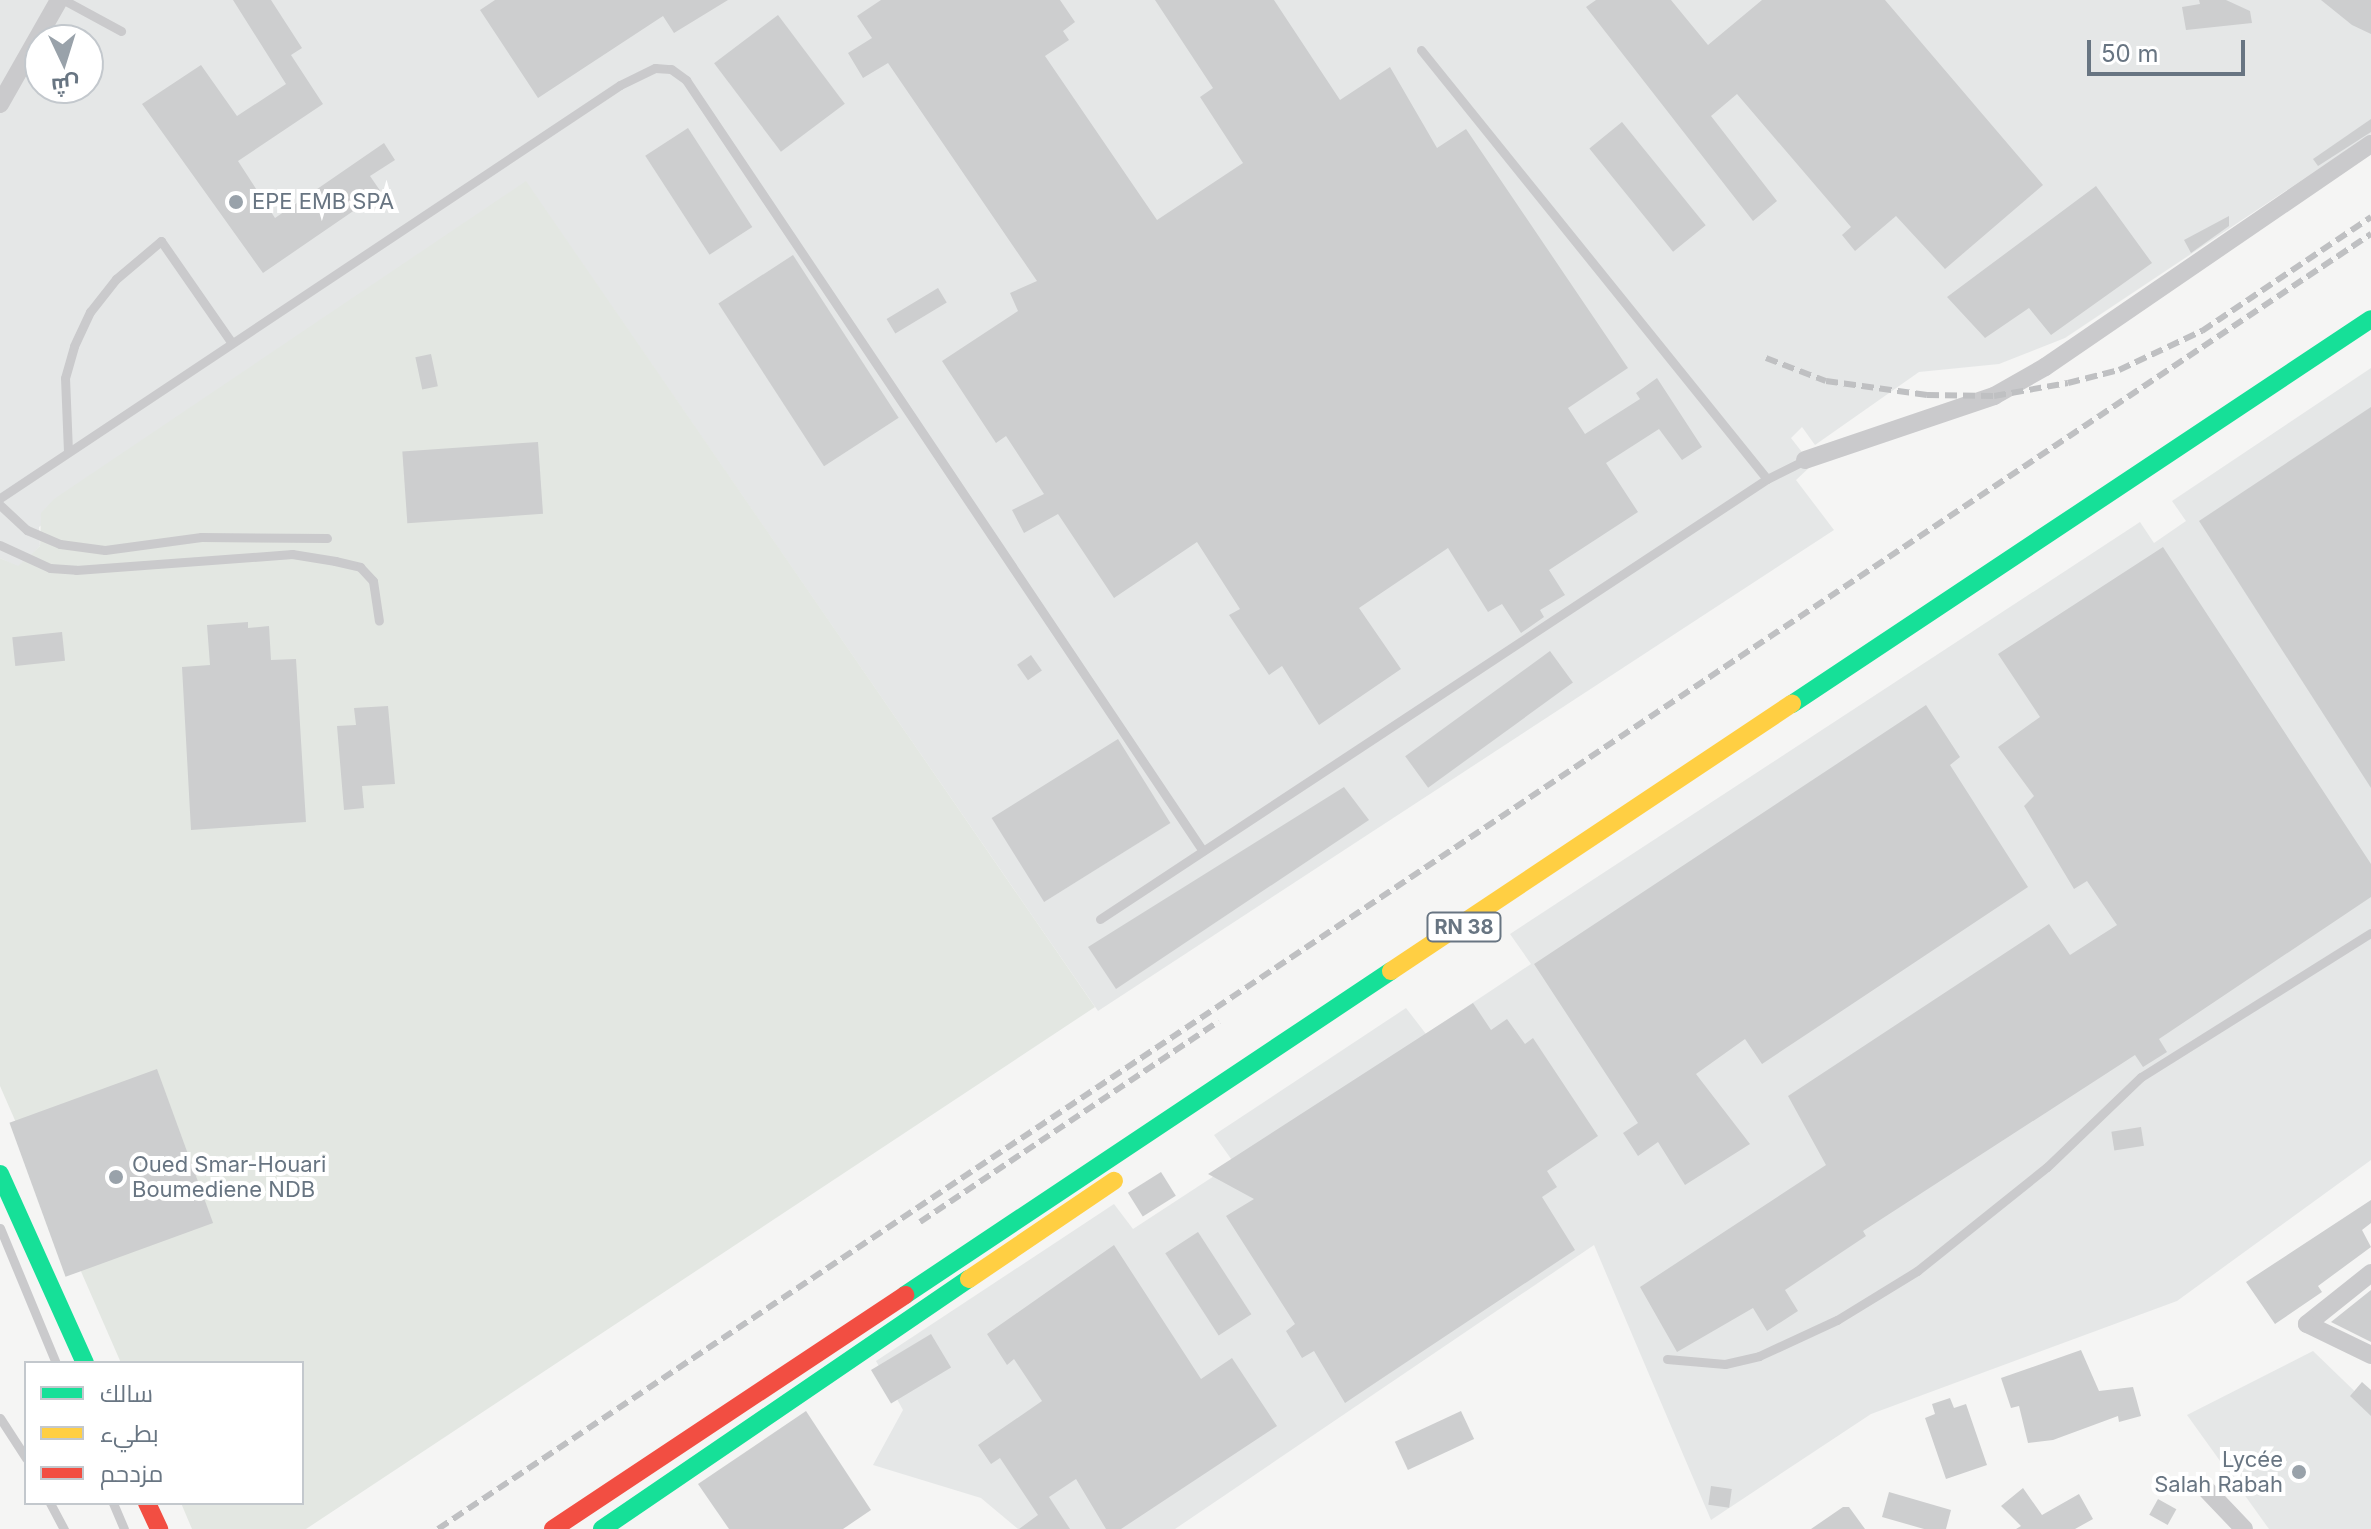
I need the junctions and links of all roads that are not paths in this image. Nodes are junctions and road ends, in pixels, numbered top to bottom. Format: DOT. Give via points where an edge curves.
graph roads {
  1 [pos="61,0"];
  2 [pos="121,31"];
  3 [pos="1421,50"];
  4 [pos="0,104"];
  5 [pos="2371,144"];
  6 [pos="2371,319"];
  7 [pos="2371,340"];
  8 [pos="232,343"];
  9 [pos="68,452"];
  10 [pos="1805,460"];
  11 [pos="1767,479"];
  12 [pos="0,498"];
  13 [pos="0,505"];
  14 [pos="327,538"];
  15 [pos="0,545"];
  16 [pos="379,621"];
  17 [pos="1203,851"];
  18 [pos="1100,919"];
  19 [pos="2371,933"];
  20 [pos="1482,935"];
  21 [pos="1125,1173"];
  22 [pos="0,1174"];
  23 [pos="0,1228"];
  24 [pos="2371,1273"];
  25 [pos="929,1279"];
  26 [pos="940,1297"];
  27 [pos="2371,1355"];
  28 [pos="1667,1359"];
  29 [pos="55,1361"];
  30 [pos="84,1361"];
  31 [pos="0,1418"];
  32 [pos="24,1455"];
  33 [pos="2204,1487"];
  34 [pos="51,1505"];
  35 [pos="114,1505"];
  36 [pos="148,1505"];
  37 [pos="64,1529"];
  38 [pos="124,1529"];
  39 [pos="159,1529"];
  40 [pos="553,1529"];
  41 [pos="602,1529"];
  42 [pos="2244,1529"];
  1 -- 2 [label="lane"];
  1 -- 4 [label="street"];
  3 -- 11 [label="lane"];
  5 -- 10 [label="street" via="2045,367 1994,396"];
  6 -- 25 [label="main road, RN 38"];
  7 -- 20 [label="main road, RN 38"];
  8 -- 9 [label="lane"];
  8 -- 9 [label="lane" via="161,241 116,279 90,312 74,346 65,378"];
  8 -- 17 [label="lane" via="636,75 671,69 686,80"];
  9 -- 12 [label="lane"];
  10 -- 11 [label="lane"];
  11 -- 17 [label="lane"];
  13 -- 14 [label="lane" via="27,530 60,544 105,550 201,537"];
  15 -- 16 [label="lane" via="50,568 76,570 292,554 335,561 360,567 373,581"];
  17 -- 18 [label="lane"];
  19 -- 28 [label="lane" via="2141,1077 1985,1220 1891,1288 1759,1356 1725,1364"];
  21 -- 26 [label="main road"];
  22 -- 30 [label="main road"];
  23 -- 29 [label="lane"];
  24 -- 27 [label="street" via="2307,1324"];
  25 -- 26 [label="main road"];
  25 -- 40 [label="main road, RN 38"];
  26 -- 41 [label="main road"];
  31 -- 32 [label="lane"];
  33 -- 42 [label="street"];
  34 -- 37 [label="lane"];
  35 -- 38 [label="lane"];
  36 -- 39 [label="main road"];
}
